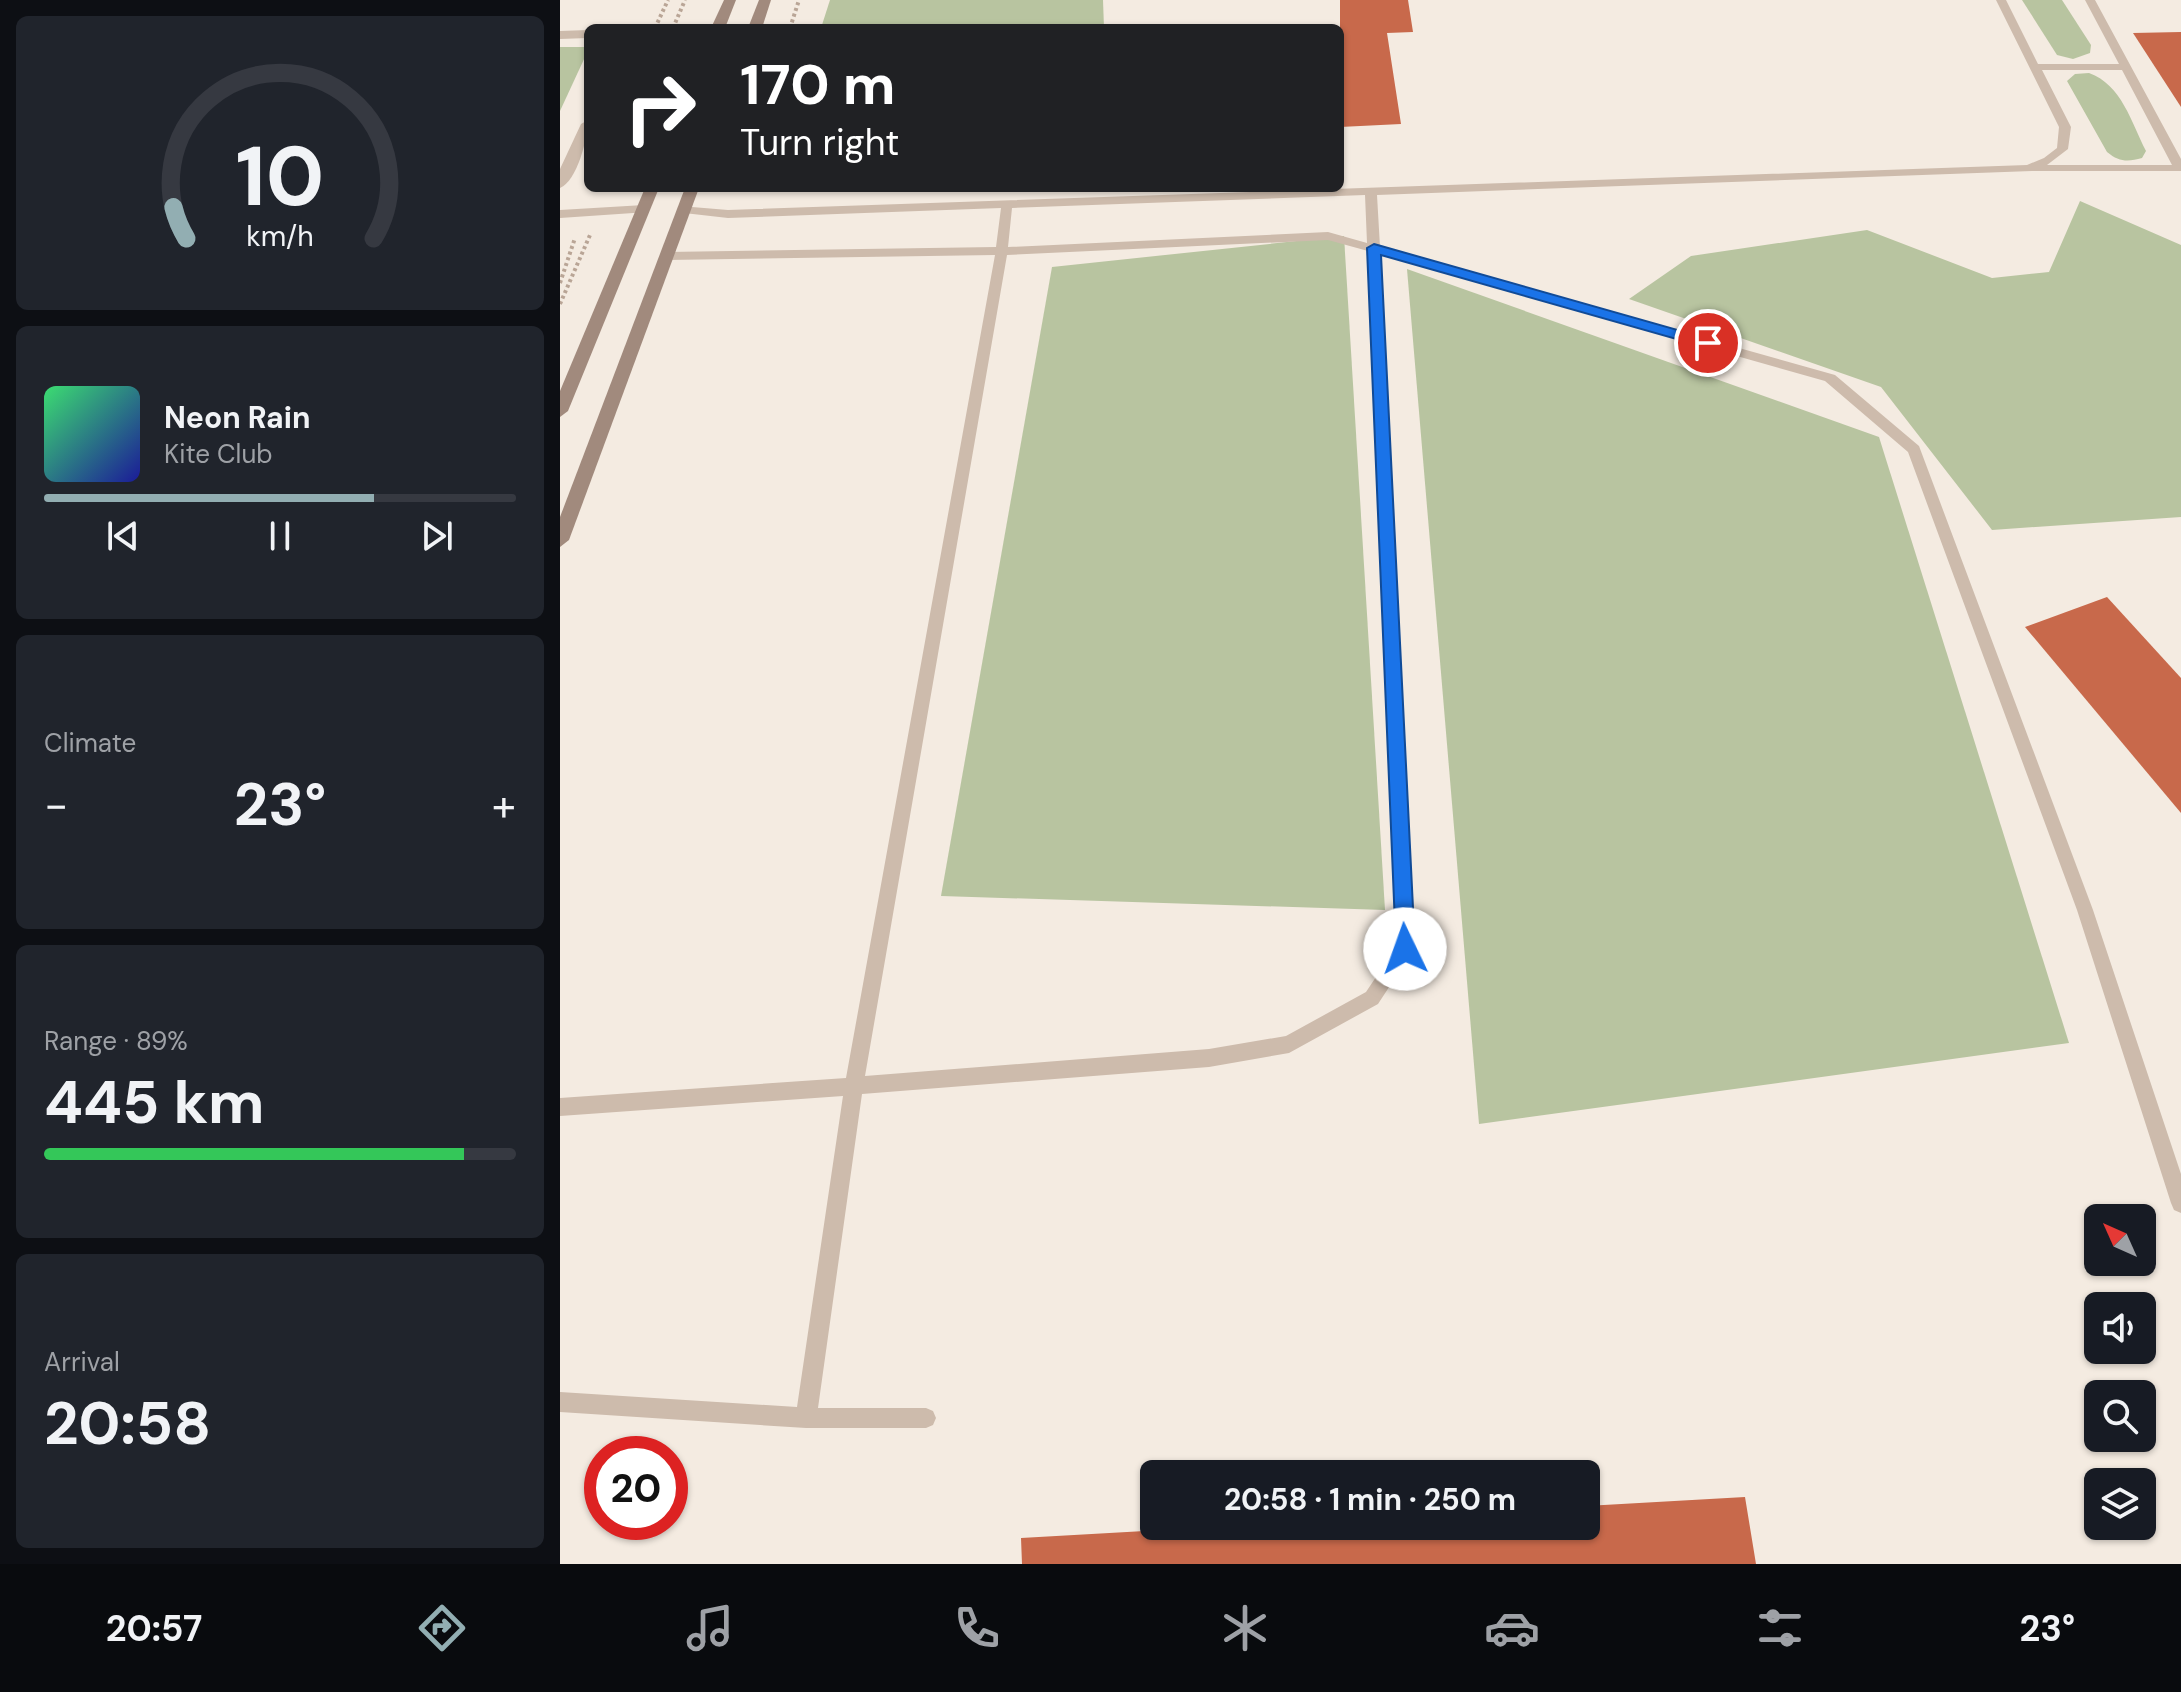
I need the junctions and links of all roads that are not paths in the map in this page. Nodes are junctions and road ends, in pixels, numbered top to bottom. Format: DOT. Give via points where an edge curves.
graph roads {
  1 [pos="730,0"];
  2 [pos="765,0"];
  3 [pos="2001,0"];
  4 [pos="2090,0"];
  5 [pos="720,24"];
  6 [pos="756,24"];
  7 [pos="584,34"];
  8 [pos="560,35"];
  9 [pos="2035,67"];
  10 [pos="2126,67"];
  11 [pos="584,133"];
  12 [pos="2029,168"];
  13 [pos="560,184"];
  14 [pos="1371,191"];
  15 [pos="650,192"];
  16 [pos="690,192"];
  17 [pos="1343,192"];
  18 [pos="1344,192"];
  19 [pos="1007,204"];
  20 [pos="644,209"];
  21 [pos="684,209"];
  22 [pos="560,214"];
  23 [pos="1374,248"];
  24 [pos="1002,251"];
  25 [pos="667,256"];
  26 [pos="560,411"];
  27 [pos="560,540"];
  28 [pos="854,1086"];
  29 [pos="560,1107"];
  30 [pos="2181,1203"];
  31 [pos="560,1402"];
  32 [pos="806,1418"];
  33 [pos="926,1418"];
  1 -- 5 [label="main road"];
  2 -- 6 [label="main road"];
  3 -- 9 [label="lane"];
  4 -- 10 [label="lane"];
  7 -- 8 [label="street"];
  9 -- 10 [label="lane"];
  9 -- 12 [label="lane" via="2064,123 2065,143 2057,155"];
  10 -- 12 [label="lane" via="2180,168"];
  11 -- 13 [label="street"];
  12 -- 14 [label="lane"];
  14 -- 18 [label="lane"];
  14 -- 23 [label="lane"];
  15 -- 20 [label="main road"];
  16 -- 21 [label="main road"];
  17 -- 19 [label="lane"];
  19 -- 21 [label="lane" via="728,214"];
  19 -- 24 [label="lane"];
  20 -- 22 [label="lane"];
  20 -- 26 [label="main road"];
  21 -- 25 [label="main road"];
  23 -- 24 [label="lane" via="1328,236"];
  23 -- 28 [label="lane" via="1405,949 1372,998 1289,1044 1209,1058"];
  23 -- 30 [label="lane" via="1830,378 1914,449 2085,910"];
  24 -- 25 [label="lane"];
  24 -- 28 [label="lane"];
  25 -- 27 [label="main road"];
  28 -- 29 [label="lane"];
  28 -- 32 [label="lane"];
  31 -- 32 [label="lane"];
  32 -- 33 [label="lane"];
}
